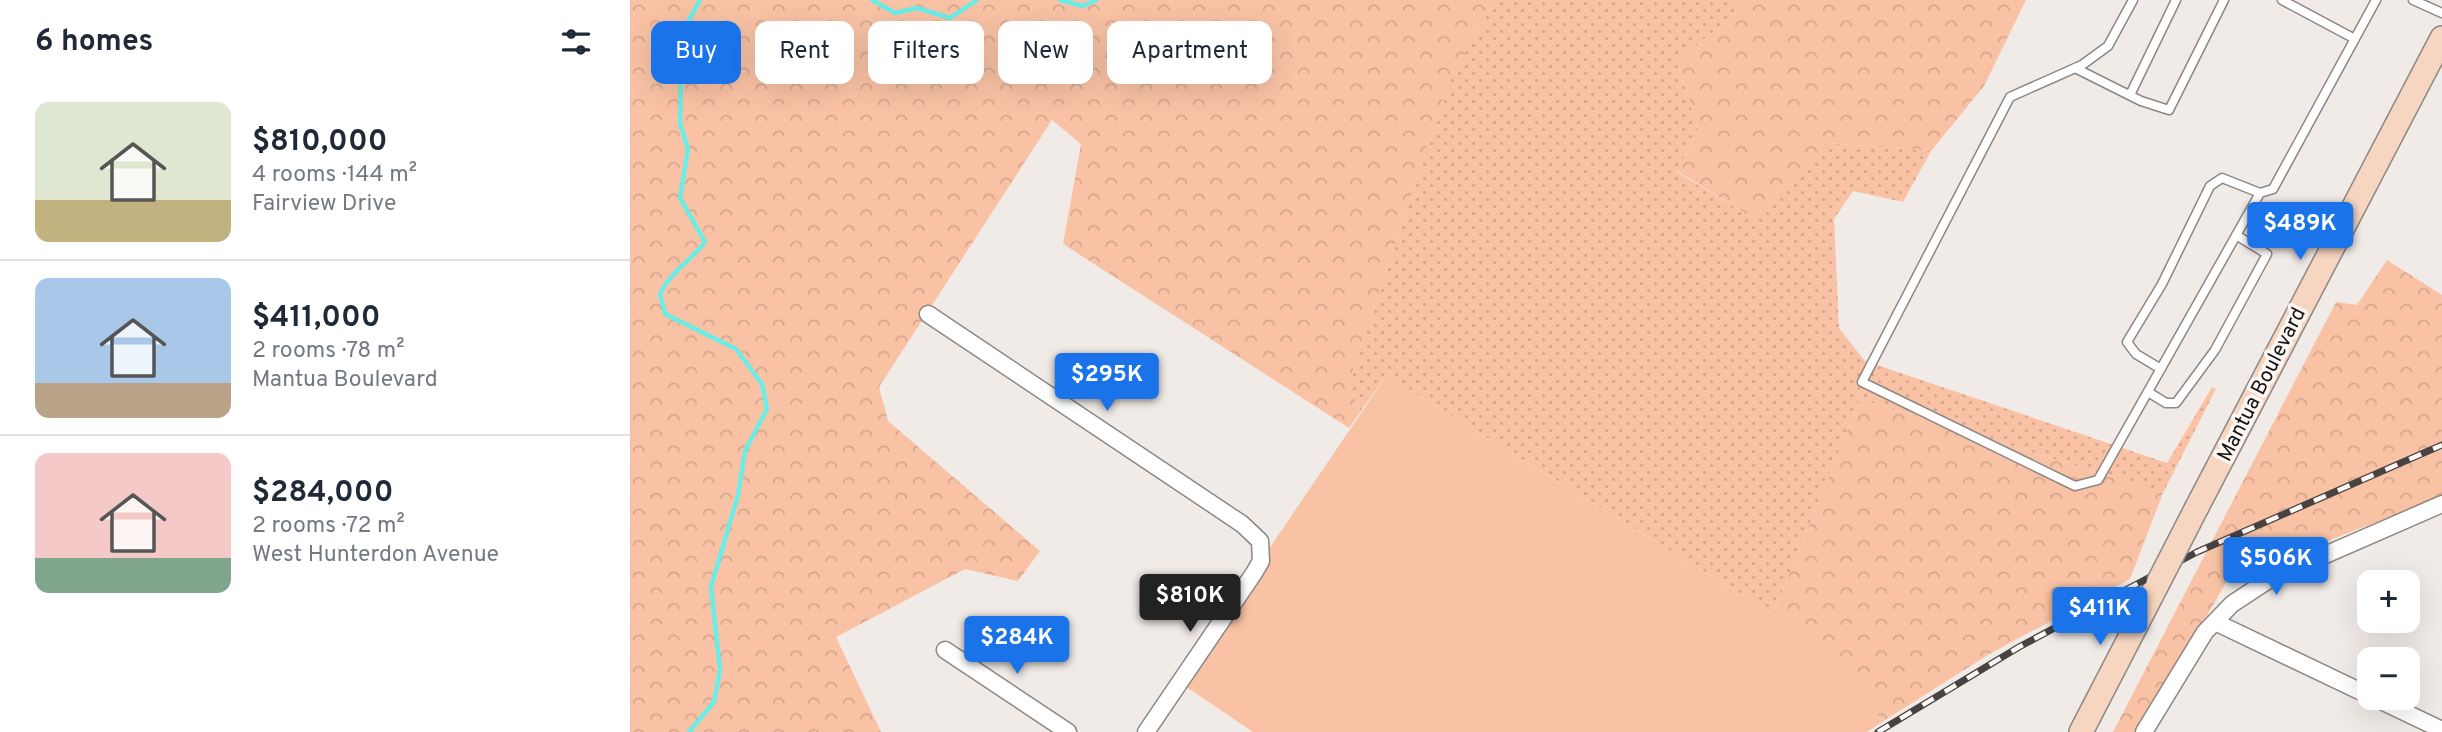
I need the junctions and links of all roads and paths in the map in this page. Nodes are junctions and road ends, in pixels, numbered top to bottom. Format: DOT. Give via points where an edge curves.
graph roads {
  1 [pos="2133,0"];
  2 [pos="2176,0"];
  3 [pos="2224,0"];
  4 [pos="2282,0"];
  5 [pos="2376,0"];
  6 [pos="2413,0"];
  7 [pos="2442,13"];
  8 [pos="2442,38"];
  9 [pos="2355,39"];
  10 [pos="2075,68"];
  11 [pos="2130,95"];
  12 [pos="2260,193"];
  13 [pos="2236,235"];
  14 [pos="928,314"];
  15 [pos="2161,369"];
  16 [pos="2148,392"];
  17 [pos="2442,504"];
  18 [pos="2214,622"];
  19 [pos="945,650"];
  20 [pos="2357,690"];
  21 [pos="2400,710"];
  22 [pos="2442,730"];
  23 [pos="1068,732"];
  24 [pos="1146,732"];
  25 [pos="2081,732"];
  26 [pos="2144,732"];
  1 -- 10 [label="lane" via="2108,46"];
  2 -- 11 [label="lane"];
  3 -- 11 [label="lane" via="2169,110"];
  4 -- 9 [label="lane"];
  5 -- 9 [label="lane"];
  6 -- 7 [label="lane"];
  8 -- 25 [label="main road, Mantua Boulevard, bridge"];
  9 -- 12 [label="lane" via="2273,189"];
  10 -- 11 [label="lane"];
  10 -- 16 [label="lane" via="2010,97 1862,382 2075,486 2098,480"];
  12 -- 13 [label="lane"];
  12 -- 15 [label="lane" via="2222,178 2210,186 2162,284 2127,342 2136,354"];
  13 -- 15 [label="lane"];
  13 -- 16 [label="lane" via="2267,254 2215,350 2176,403"];
  14 -- 24 [label="street" via="1242,524 1260,541 1261,561 1254,573"];
  15 -- 16 [label="lane"];
  17 -- 18 [label="street" via="2270,579"];
  18 -- 20 [label="street"];
  18 -- 26 [label="street"];
  19 -- 23 [label="street"];
  21 -- 22 [label="street"];
}
